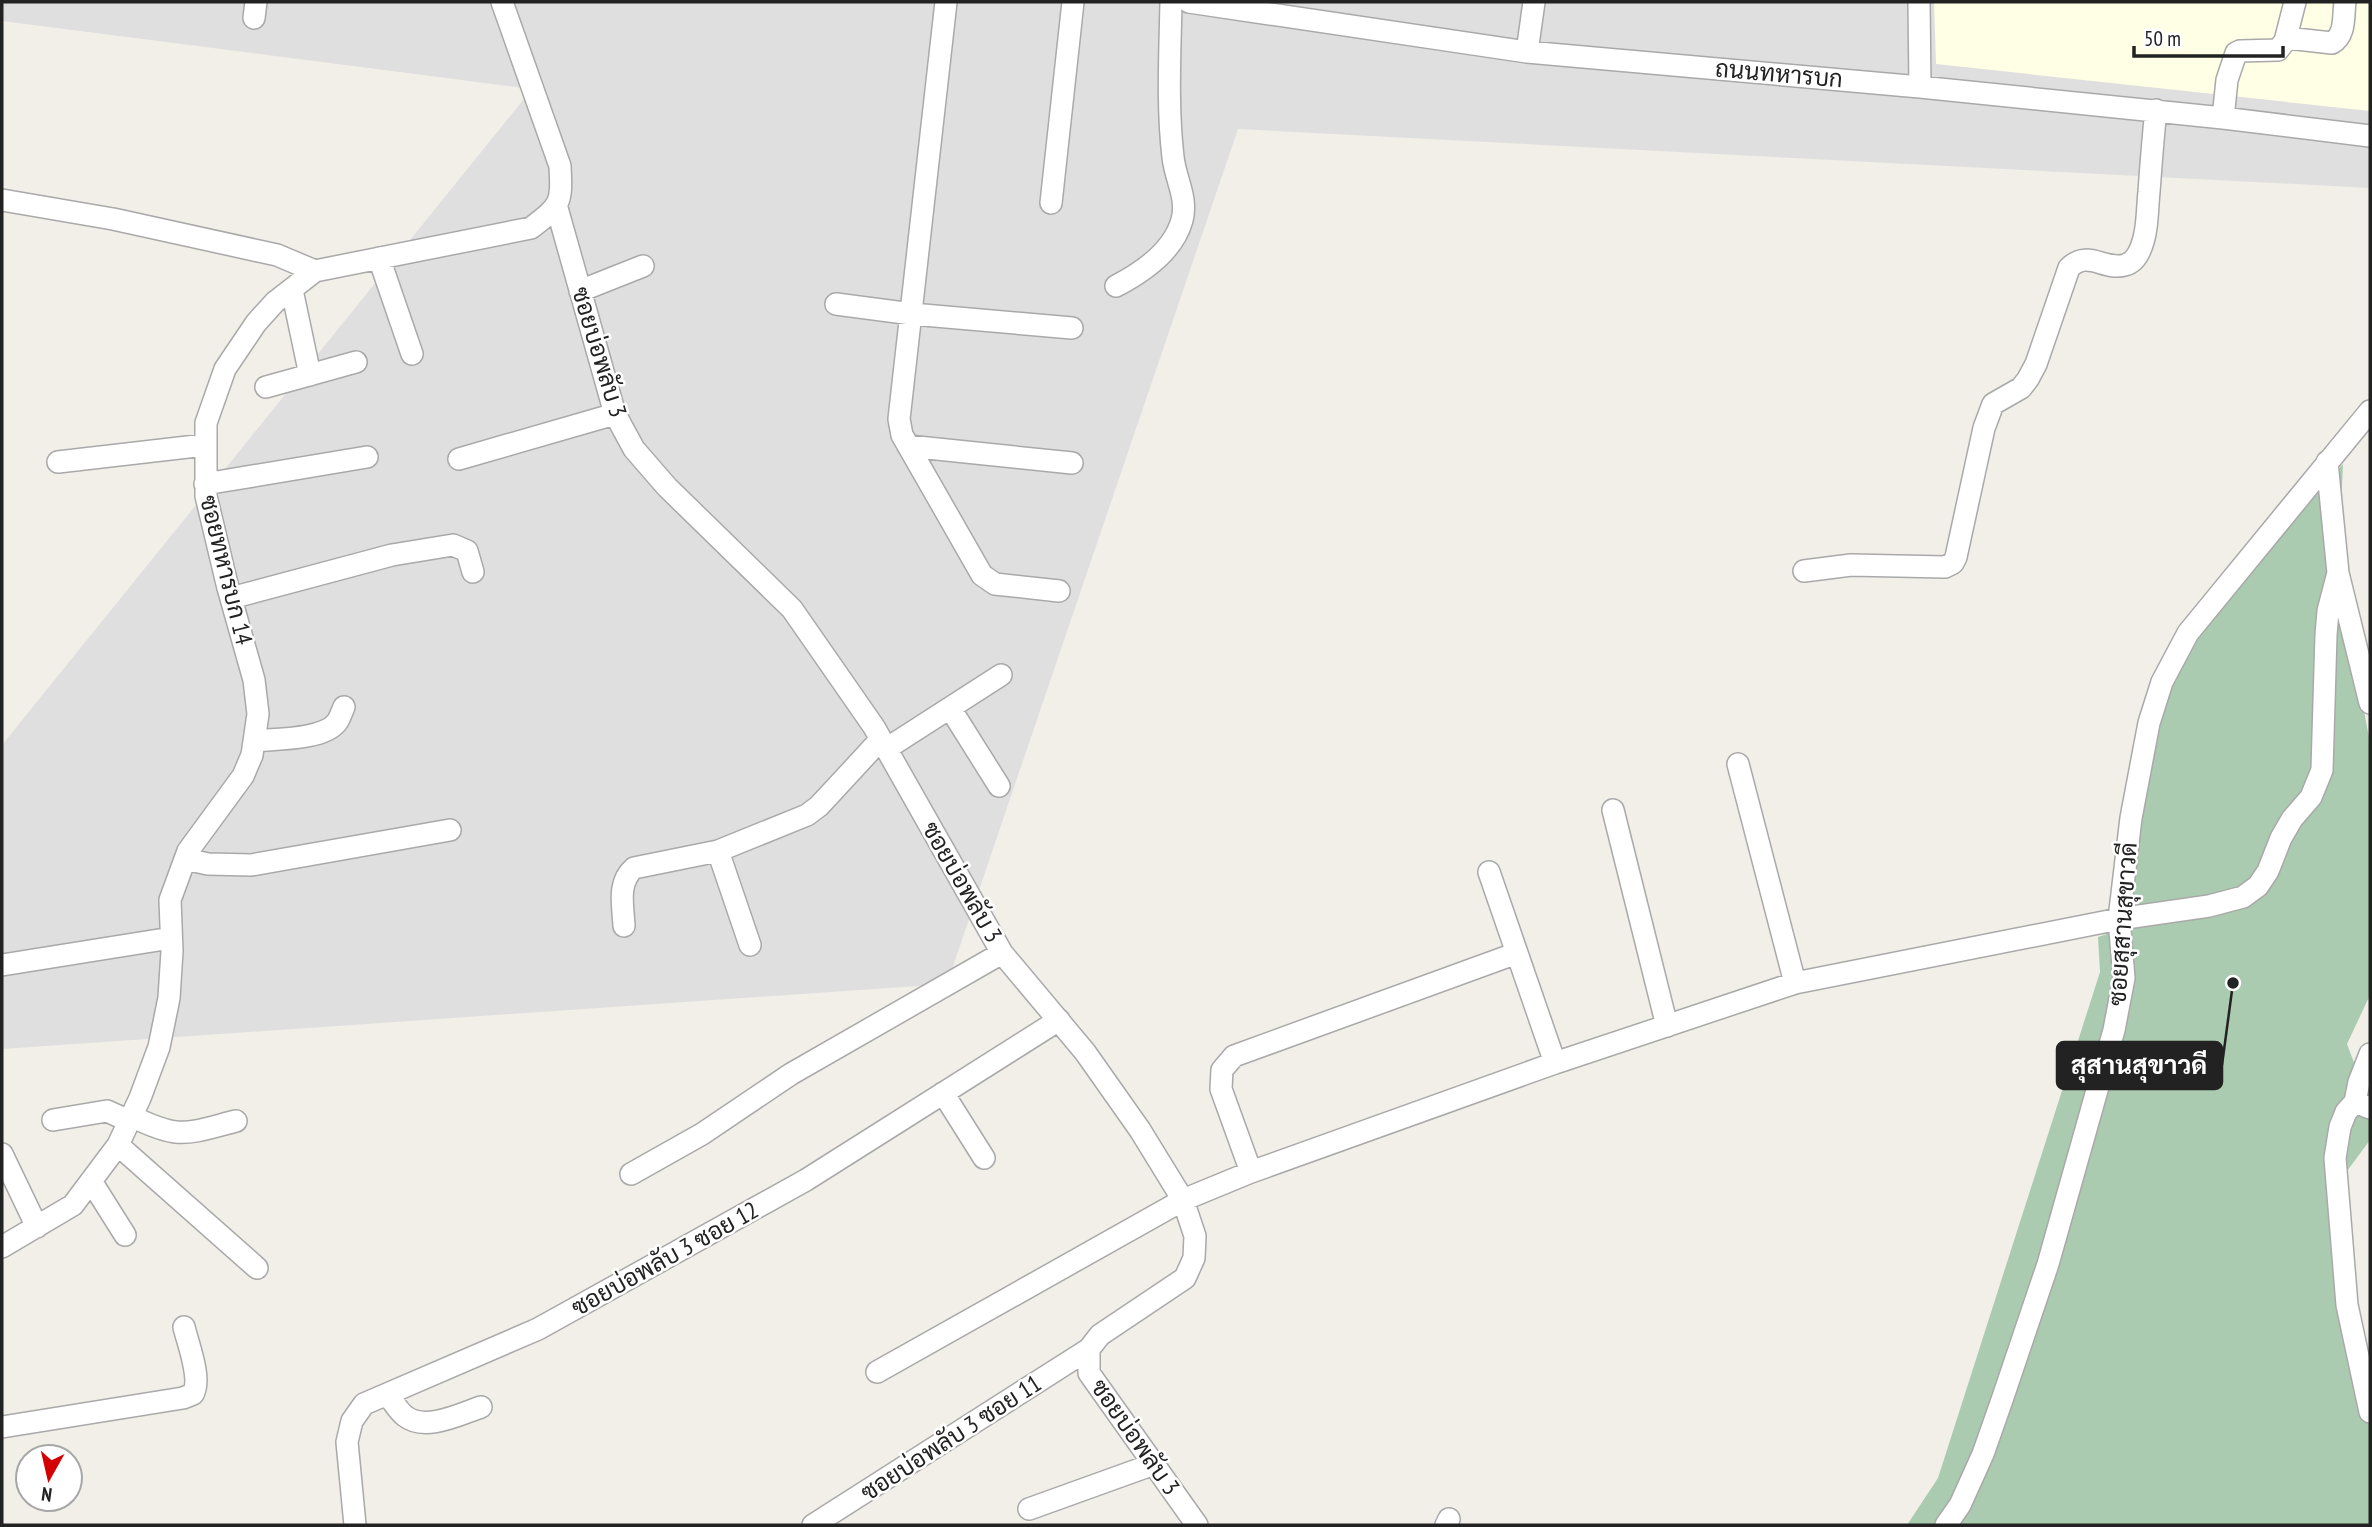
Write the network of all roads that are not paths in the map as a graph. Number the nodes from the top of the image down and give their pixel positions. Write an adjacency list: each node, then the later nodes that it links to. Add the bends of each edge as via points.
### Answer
1 (502, 2): 19 (street, via 560,166)
2 (946, 2): 27 (street)
3 (1073, 2): 18 (street)
4 (1171, 2): 23 (street, via 1173,158 1183,198 1182,219 1172,243 1135,276)
5 (1189, 2): 10 (street, ถนนทหารบก)
6 (1534, 2): 12 (street)
7 (1919, 2): 13 (street)
8 (2295, 2): 11 (street)
9 (2345, 2): 11 (street, via 2337,40)
10 (1283, 8): 12 (street, ถนนทหารบก)
11 (2286, 38): 15 (street, via 2278,50 2236,53 2227,80)
12 (1527, 52): 13 (street, ถนนทหารบก)
13 (1920, 87): 14 (street, ถนนทหารบก)
14 (2156, 110): 15 (street, ถนนทหารบก); 43 (street, via 2146,229 2140,250 2134,260 2121,266 2082,260 2069,268 2028,379 1993,404 1986,421 1953,563)
15 (2223, 118): 16 (street, ถนนทหารบก)
16 (2370, 136)
17 (2, 200): 22 (street, via 277,255)
18 (1051, 203)
19 (557, 208): 20 (street, ซอยทหารบก 14, via 531,228); 25 (street, ซอยบ่อพลับ 3)
20 (379, 258): 22 (street, ซอยทหารบก 14); 29 (street)
21 (643, 266): 25 (street)
22 (316, 271): 24 (street, ซอยทหารบก 14)
23 (1116, 286)
24 (292, 290): 31 (street); 35 (street, ซอยทหารบก 14, via 256,323 225,369 206,424)
25 (580, 291): 34 (street, ซอยบ่อพลับ 3)
26 (836, 304): 27 (street)
27 (912, 314): 28 (street); 36 (street, via 899,419)
28 (1072, 328)
29 (412, 354)
30 (356, 362): 31 (street)
31 (310, 375): 32 (street)
32 (266, 387)
33 (2370, 411): 40 (street, ซอยสุสานสุขาวดี)
34 (615, 414): 38 (street); 53 (street, ซอยบ่อพลับ 3, via 634,449 667,486 792,609)
35 (205, 444): 39 (street); 42 (street, ซอยทหารบก 14)
36 (908, 446): 41 (street); 46 (street, via 982,575 995,584)
37 (368, 457): 42 (street)
38 (459, 459)
39 (58, 462)
40 (2327, 462): 45 (street); 61 (street, ซอยสุสานสุขาวดี, via 2188,633 2162,682 2147,734)
41 (1072, 463)
42 (205, 484): 47 (street, ซอยทหารบก 14)
43 (1804, 571)
44 (474, 572): 47 (street, via 467,551 453,545 392,555)
45 (2338, 573): 49 (street); 61 (street, via 2326,635 2322,770 2311,797 2281,838 2268,872 2243,897)
46 (1059, 591)
47 (231, 598): 52 (street, ซอยทหารบก 14, via 254,680 258,714)
48 (1001, 676): 51 (street)
49 (2370, 703)
50 (344, 706): 52 (street, via 336,724 326,730)
51 (950, 708): 53 (street); 55 (street)
52 (254, 741): 59 (street, ซอยทหารบก 14, via 243,776)
53 (883, 744): 58 (street, via 807,815); 65 (street, ซอยบ่อพลับ 3)
54 (1738, 764): 68 (street)
55 (999, 786)
56 (1613, 810): 70 (street)
57 (450, 830): 59 (street, via 251,865)
58 (718, 851): 62 (street, via 634,868 622,890); 64 (street)
59 (186, 859): 63 (street, ซอยทหารบก 14, via 170,900)
60 (1489, 872): 66 (street)
61 (2119, 919): 68 (street); 101 (street, ซอยสุสานสุขาวดี, via 2123,978 2114,1030 2052,1250 1983,1454)
62 (624, 926)
63 (171, 938): 67 (street); 75 (street, ซอยทหารบก 14, via 169,998 159,1046)
64 (750, 945)
65 (1002, 953): 69 (street, ซอยบ่อพลับ 3); 82 (street, via 791,1074 702,1135)
66 (1517, 953): 72 (street); 81 (street, via 1234,1056 1222,1070 1222,1089)
67 (2, 965)
68 (1795, 983): 70 (street)
69 (1059, 1020): 73 (street, ซอยบ่อพลับ 3 ซอย 12); 84 (street, ซอยบ่อพลับ 3, via 1140,1130)
70 (1667, 1026): 72 (street)
71 (2370, 1054): 74 (street)
72 (1555, 1063): 81 (street)
73 (943, 1093): 80 (street); 92 (street, ซอยบ่อพลับ 3 ซอย 12, via 806,1180 538,1329)
74 (2363, 1105): 94 (street, via 2346,1112 2335,1158 2347,1305)
75 (130, 1119): 76 (street, via 107,1111); 77 (street, via 176,1134); 78 (street, ซอยทหารบก 14)
76 (53, 1120)
77 (236, 1121)
78 (118, 1145): 83 (street, ซอยทหารบก 14); 88 (street)
79 (2, 1154): 85 (street)
80 (985, 1158)
81 (1251, 1172): 84 (street)
82 (631, 1174)
83 (91, 1181): 85 (street, ซอยทหารบก 14, via 73,1205); 86 (street)
84 (1183, 1200): 90 (street, ซอยบ่อพลับ 3, via 1195,1236 1195,1258 1185,1278 1100,1335); 91 (street)
85 (37, 1227): 87 (street, ซอยทหารบก 14)
86 (125, 1235)
87 (2, 1247)
88 (257, 1268)
89 (184, 1327): 95 (street, via 197,1379 193,1394)
90 (1089, 1349): 96 (street, ซอยบ่อพลับ 3, via 1089,1373); 99 (street, ซอยบ่อพลับ 3 ซอย 11)
91 (877, 1372)
92 (387, 1394): 93 (street, via 404,1416 427,1423); 98 (street, ซอยบ่อพลับ 3 ซอย 12, via 364,1404 352,1421 347,1442)
93 (481, 1407)
94 (2370, 1412)
95 (2, 1427)
96 (1154, 1464): 97 (street); 100 (street, ซอยบ่อพลับ 3)
97 (1029, 1509)
98 (355, 1525)
99 (813, 1525)
100 (1197, 1525)
101 (1946, 1525)

